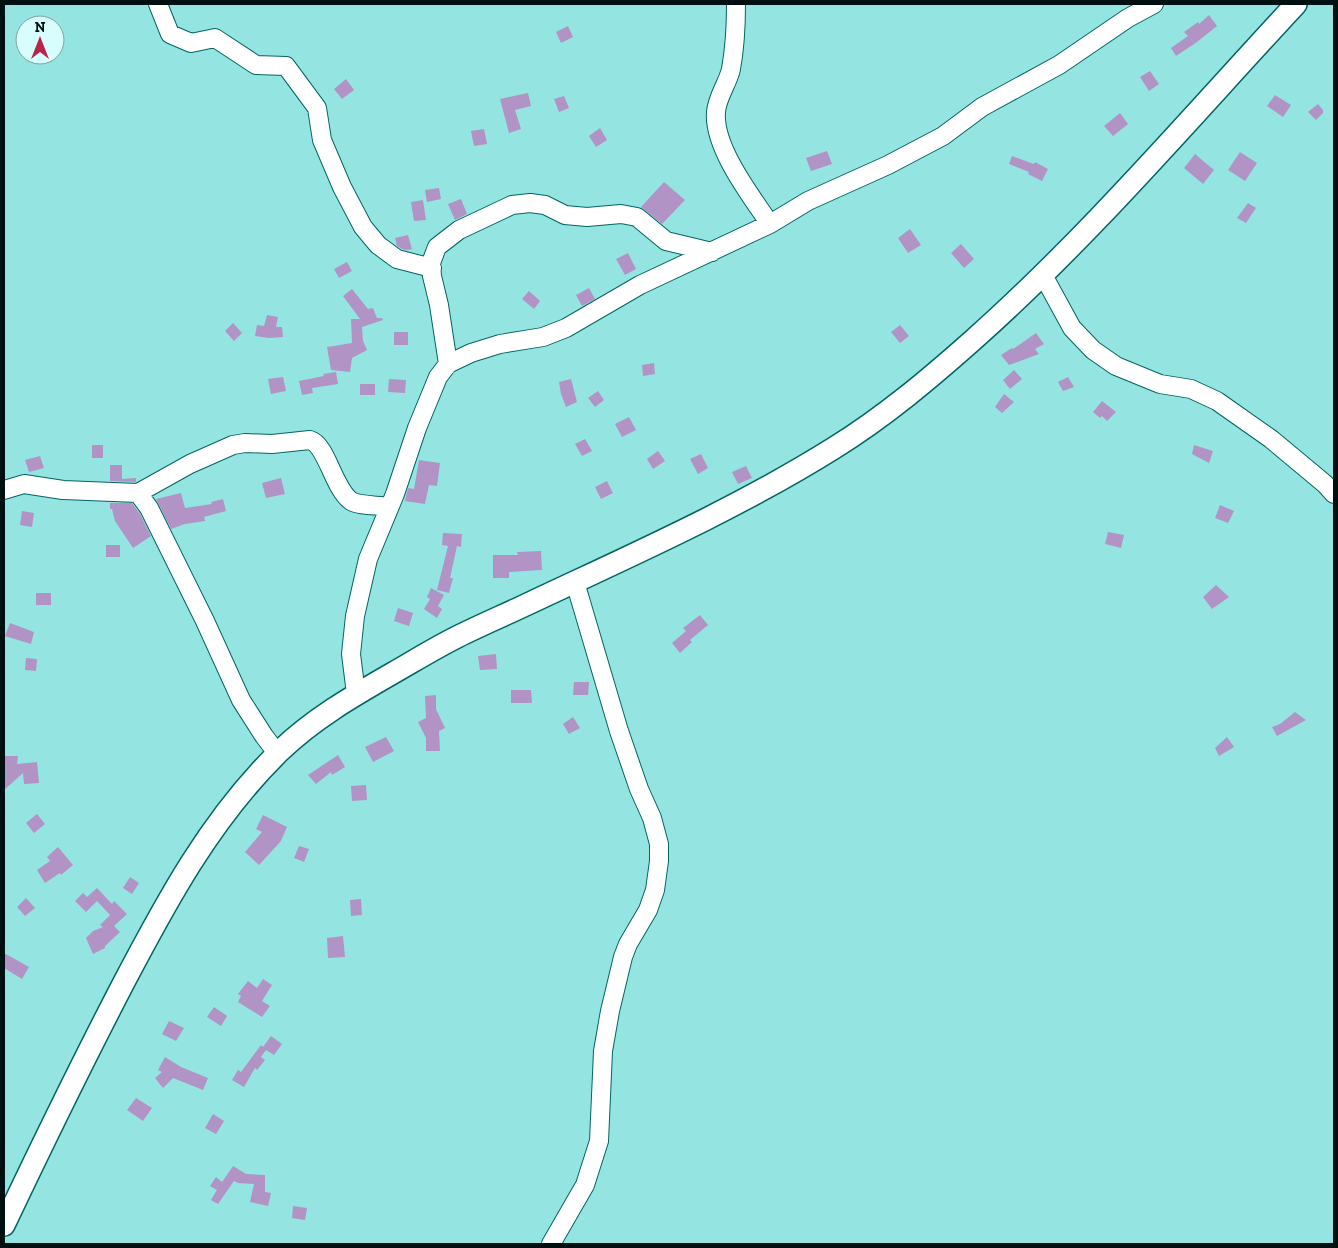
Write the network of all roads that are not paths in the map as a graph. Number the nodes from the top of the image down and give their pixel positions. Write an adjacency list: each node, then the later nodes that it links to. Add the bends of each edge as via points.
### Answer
1 (158, 4): 7 (street, via 170,34 191,43 215,38 256,65 286,66 317,108 322,140 363,227 378,245 397,259)
2 (736, 4): 5 (street, via 730,70 716,111 717,133 734,170)
3 (1154, 4): 5 (street, via 1059,65 982,107 943,136 808,201)
4 (1296, 4): 8 (main road)
5 (770, 224): 6 (street)
6 (712, 252): 7 (street, via 666,241 637,217 621,214 566,216 545,205 530,203 512,205 459,230 437,247); 9 (street, via 640,285 566,328 543,337 500,344)
7 (432, 268): 9 (street)
8 (1043, 275): 12 (street, via 1072,328 1094,350 1116,366 1160,384 1191,389 1217,401 1271,439); 14 (main road, via 934,374 836,447 743,501)
9 (448, 364): 13 (street, via 438,377)
10 (4, 490): 11 (street, via 24,484 63,490)
11 (138, 493): 13 (street, via 232,445 310,440 321,450 334,480 350,500); 16 (street, via 162,533 241,700)
12 (1334, 494)
13 (389, 507): 15 (street, via 368,559 355,616 351,654)
14 (575, 582): 15 (main road, via 456,638); 18 (street, via 619,730 652,818 660,861 655,890 648,910 628,944 610,1012 604,1051 599,1141 586,1185)
15 (356, 694): 16 (main road, via 297,735)
16 (277, 754): 17 (main road, via 240,794 199,848 165,906 78,1072)
17 (4, 1225)
18 (551, 1244)

